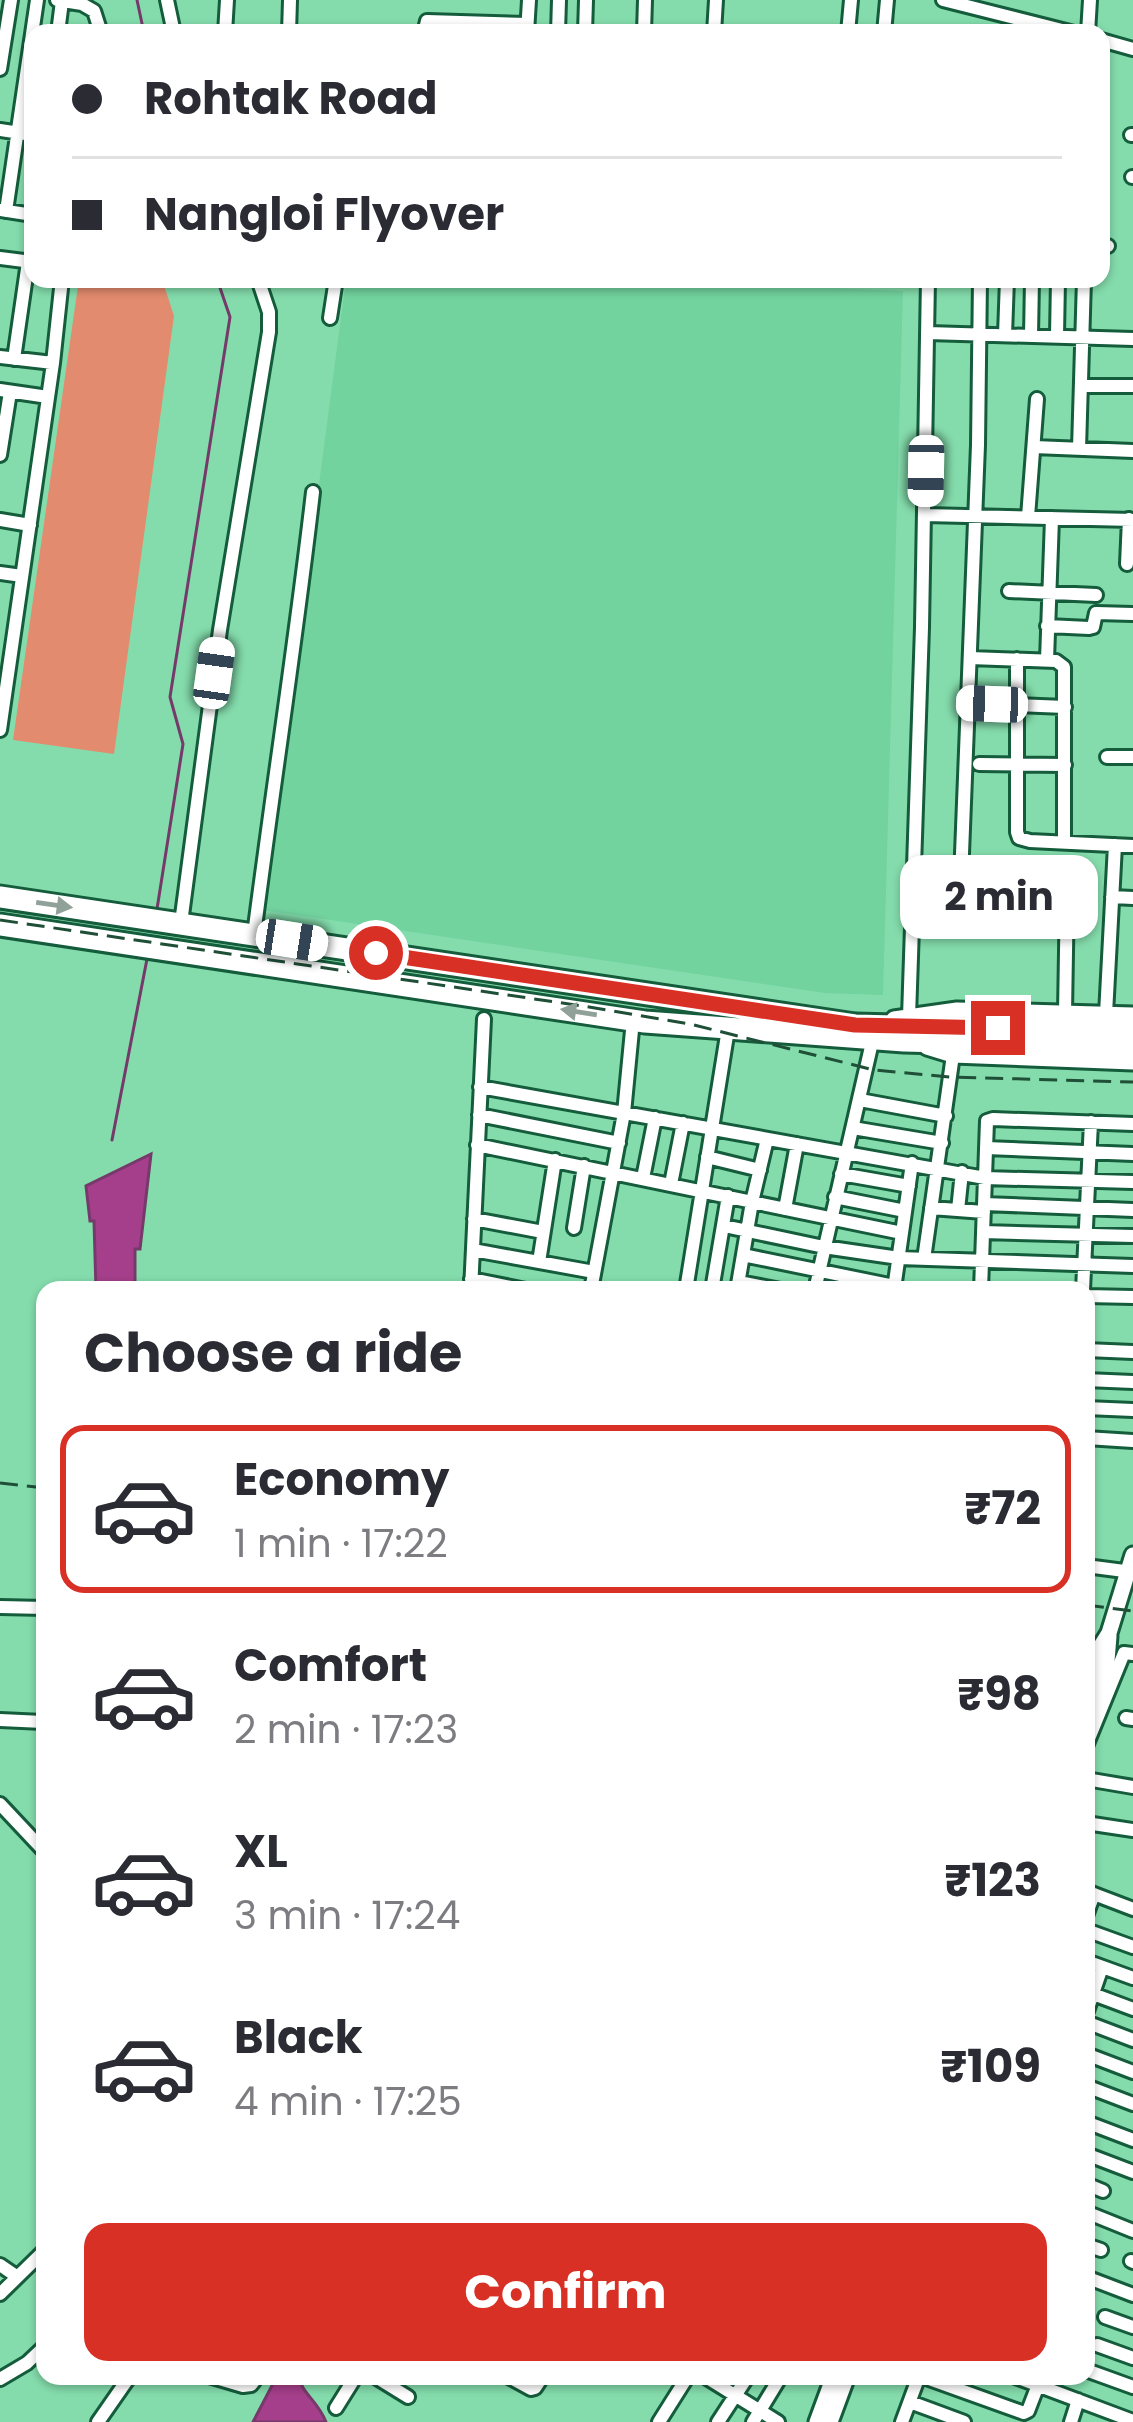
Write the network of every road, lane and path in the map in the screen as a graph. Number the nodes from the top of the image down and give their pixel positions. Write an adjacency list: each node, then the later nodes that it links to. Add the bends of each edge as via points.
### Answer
1 (10, 0): 11 (street)
2 (60, 0): 5 (street)
3 (943, 0): 4 (street)
4 (978, 4): 6 (street)
5 (92, 5)
6 (1014, 17): 9 (street); 10 (street)
7 (426, 24): 8 (street)
8 (470, 24)
9 (1014, 24)
10 (1040, 24)
11 (0, 69)
12 (24, 141): 13 (street)
13 (3, 211)
14 (24, 288): 32 (street)
15 (61, 288): 33 (street)
16 (262, 288): 81 (street, via 269,332)
17 (335, 288): 24 (street)
18 (928, 288): 25 (street)
19 (980, 288): 26 (street)
20 (1007, 288): 27 (street)
21 (1032, 288): 28 (street)
22 (1058, 288): 29 (street)
23 (1084, 288): 30 (street)
24 (330, 318)
25 (928, 333): 26 (street); 44 (street)
26 (978, 334): 27 (street); 45 (street)
27 (1005, 335): 28 (street)
28 (1031, 336): 29 (street)
29 (1058, 337): 30 (street)
30 (1083, 337): 31 (street); 34 (street)
31 (1133, 339)
32 (7, 358): 33 (street)
33 (53, 363): 37 (street)
34 (1082, 386): 35 (street); 40 (street)
35 (1133, 386)
36 (5, 391): 37 (street); 42 (street)
37 (48, 397): 50 (street)
38 (1037, 399): 39 (street)
39 (1034, 447): 40 (street); 46 (street)
40 (1079, 449): 41 (street)
41 (1133, 451)
42 (0, 455)
43 (314, 492): 83 (street)
44 (925, 515): 45 (street); 87 (street)
45 (974, 516): 46 (street); 59 (street)
46 (1028, 517): 47 (street)
47 (1052, 518): 48 (street); 55 (street)
48 (1131, 519): 51 (street)
49 (0, 520): 50 (street)
50 (30, 525): 53 (street)
51 (1127, 564)
52 (0, 573): 53 (street)
53 (22, 575): 62 (street)
54 (1009, 591): 55 (street)
55 (1048, 593): 56 (street); 58 (street)
56 (1096, 595)
57 (1133, 614): 58 (street, via 1096,613 1092,628)
58 (1047, 626): 61 (street)
59 (970, 658): 60 (street); 64 (street)
60 (1016, 659): 61 (street); 65 (street)
61 (1047, 660): 66 (street, via 1064,667)
62 (5, 664): 63 (street)
63 (3, 699): 67 (street)
64 (968, 703): 65 (street); 76 (street)
65 (1017, 705): 66 (street); 71 (street)
66 (1065, 706): 72 (street)
67 (0, 730)
68 (1107, 757): 69 (street)
69 (1133, 758)
70 (980, 764): 71 (street)
71 (1017, 765): 72 (street); 73 (street, via 1019,838)
72 (1065, 765): 73 (street)
73 (1064, 843): 74 (street)
74 (1115, 845): 75 (street); 79 (street)
75 (1133, 846)
76 (961, 879)
77 (1067, 890): 84 (street)
78 (0, 897): 81 (highway, one-way to 81)
79 (1112, 898): 80 (street); 85 (street)
80 (1133, 898)
81 (176, 922): 83 (highway)
82 (0, 925): 89 (highway, one-way to 82)
83 (254, 934): 91 (highway)
84 (1065, 1013): 85 (street); 87 (street)
85 (1106, 1014): 86 (street)
86 (1133, 1015)
87 (909, 1017): 91 (street)
88 (484, 1019): 96 (street)
89 (633, 1020): 90 (highway); 98 (street)
90 (728, 1029): 91 (highway); 106 (street)
91 (864, 1032): 93 (highway); 93 (highway); 97 (street)
92 (1133, 1032): 93 (highway)
93 (952, 1041): 94 (highway); 95 (street); 100 (street)
94 (1133, 1047)
95 (1133, 1062)
96 (480, 1087): 98 (street); 99 (street)
97 (860, 1100): 100 (street); 105 (street)
98 (624, 1113): 101 (street); 108 (street)
99 (479, 1115): 108 (street); 110 (street)
100 (946, 1116): 109 (street)
101 (655, 1118): 103 (street); 125 (street)
102 (1091, 1122): 104 (street); 112 (street, via 990,1120); 114 (street)
103 (683, 1124): 106 (street); 129 (street)
104 (1133, 1124)
105 (853, 1127): 109 (street); 113 (street)
106 (712, 1129): 107 (street); 116 (street)
107 (767, 1138): 111 (street); 121 (street)
108 (619, 1143): 122 (street)
109 (942, 1143): 120 (street)
110 (478, 1144): 117 (street); 143 (street)
111 (796, 1144): 113 (street); 138 (street)
112 (986, 1148): 114 (street); 126 (street)
113 (846, 1153): 118 (street); 124 (street)
114 (1089, 1153): 115 (street); 127 (street)
115 (1133, 1154)
116 (707, 1157): 121 (street); 131 (street)
117 (555, 1160): 119 (street); 147 (street)
118 (912, 1163): 120 (street); 130 (street)
119 (584, 1166): 122 (street); 145 (street)
120 (938, 1167): 123 (street); 135 (street)
121 (760, 1170): 134 (street)
122 (613, 1172): 125 (street); 161 (street)
123 (962, 1172): 126 (street); 139 (street)
124 (841, 1174): 130 (street); 133 (street)
125 (643, 1178): 129 (street)
126 (985, 1178): 127 (street); 136 (street)
127 (1088, 1180): 128 (street); 137 (street)
128 (1133, 1181)
129 (671, 1184): 131 (street)
130 (909, 1186): 141 (street)
131 (700, 1190): 132 (street); 165 (street)
132 (728, 1196): 134 (street); 144 (street)
133 (835, 1197): 141 (street); 142 (street)
134 (752, 1202): 138 (street); 146 (street)
135 (931, 1208): 139 (street); 156 (street)
136 (984, 1208): 137 (street); 139 (street); 148 (street)
137 (1087, 1208): 140 (street); 150 (street)
138 (785, 1209): 142 (street)
139 (958, 1210)
140 (1133, 1210)
141 (905, 1211): 149 (street)
142 (830, 1219): 149 (street); 152 (street)
143 (474, 1220): 147 (street); 153 (street)
144 (724, 1226): 146 (street); 166 (street)
145 (574, 1228)
146 (748, 1230): 152 (street); 154 (street)
147 (543, 1232): 157 (street)
148 (983, 1232): 150 (street); 158 (street)
149 (902, 1233): 155 (street)
150 (1085, 1234): 151 (street); 159 (street)
151 (1133, 1236)
152 (824, 1247): 155 (street); 162 (street)
153 (473, 1250): 157 (street); 163 (street)
154 (743, 1255): 162 (street); 167 (street)
155 (899, 1258): 156 (street); 170 (street)
156 (924, 1259): 158 (street)
157 (538, 1262): 161 (street)
158 (982, 1262): 159 (street); 171 (street)
159 (1084, 1265): 160 (street); 172 (street)
160 (1133, 1266)
161 (594, 1272): 164 (street)
162 (819, 1272): 168 (street); 169 (street)
163 (471, 1281)
164 (592, 1281)
165 (687, 1281)
166 (714, 1281)
167 (739, 1281)
168 (817, 1281)
169 (861, 1281)
170 (895, 1281)
171 (981, 1281)
172 (1084, 1281)
173 (1095, 1294): 174 (street)
174 (1133, 1297)
175 (1095, 1350): 176 (street)
176 (1133, 1352)
177 (1095, 1380): 178 (street)
178 (1133, 1382)
179 (1095, 1408): 180 (street)
180 (1133, 1410)
181 (1095, 1439): 182 (street)
182 (1133, 1441)
183 (1095, 1566): 184 (street)
184 (1131, 1566): 187 (street)
185 (0, 1606): 186 (street)
186 (36, 1608)
187 (1109, 1633): 189 (street); 190 (street)
188 (1133, 1654): 193 (street, via 1124,1653)
189 (1095, 1655)
190 (1095, 1694)
191 (0, 1720): 192 (street)
192 (36, 1722)
193 (1095, 1724)
194 (1095, 1780): 195 (street)
195 (1133, 1787)
196 (0, 1804): 199 (street)
197 (1095, 1824): 198 (street)
198 (1133, 1830)
199 (36, 1842)
200 (1095, 1895): 201 (street)
201 (1133, 1909)
202 (1095, 1933): 203 (street)
203 (1133, 1947)
204 (1095, 1964): 205 (street)
205 (1102, 1966): 206 (street); 207 (street)
206 (1133, 1978)
207 (1095, 1988)
208 (1095, 1995): 209 (street)
209 (1133, 2009)
210 (1095, 2022): 211 (street)
211 (1133, 2040)
212 (1095, 2057): 213 (street)
213 (1133, 2072)
214 (1095, 2089): 215 (street)
215 (1133, 2104)
216 (1095, 2125): 217 (street)
217 (1133, 2140)
218 (1095, 2157): 219 (street)
219 (1133, 2172)
220 (1095, 2188): 221 (street)
221 (1103, 2191)
222 (1095, 2216): 223 (street)
223 (1133, 2231)
224 (1095, 2248): 225 (street)
225 (1101, 2250)
226 (36, 2258): 228 (street)
227 (0, 2265): 228 (street)
228 (16, 2276): 230 (street)
229 (1095, 2280): 231 (street)
230 (0, 2294)
231 (1133, 2295)
232 (1105, 2317): 233 (street)
233 (1133, 2327)
234 (1097, 2345): 236 (street)
235 (36, 2354): 238 (street)
236 (1133, 2358)
237 (1095, 2373): 251 (street)
238 (0, 2379)
239 (124, 2385): 260 (street)
240 (350, 2385): 256 (street)
241 (389, 2385): 253 (street)
242 (682, 2385): 261 (street)
243 (718, 2385): 252 (street)
244 (742, 2385): 252 (street)
245 (775, 2385): 257 (street)
246 (831, 2385): 264 (street)
247 (844, 2385): 265 (street)
248 (917, 2385): 255 (street)
249 (945, 2385): 250 (street, via 1024,2413)
250 (1038, 2386): 254 (street)
251 (1133, 2387)
252 (735, 2396): 257 (street); 262 (street)
253 (408, 2397)
254 (1078, 2400): 259 (street); 268 (street)
255 (910, 2402): 258 (street); 266 (street)
256 (336, 2408)
257 (756, 2416): 263 (street)
258 (938, 2418): 267 (street)
259 (1133, 2421)
260 (98, 2422)
261 (659, 2422)
262 (718, 2422)
263 (778, 2422)
264 (817, 2422)
265 (830, 2422)
266 (902, 2422)
267 (964, 2422)
268 (1071, 2422)

